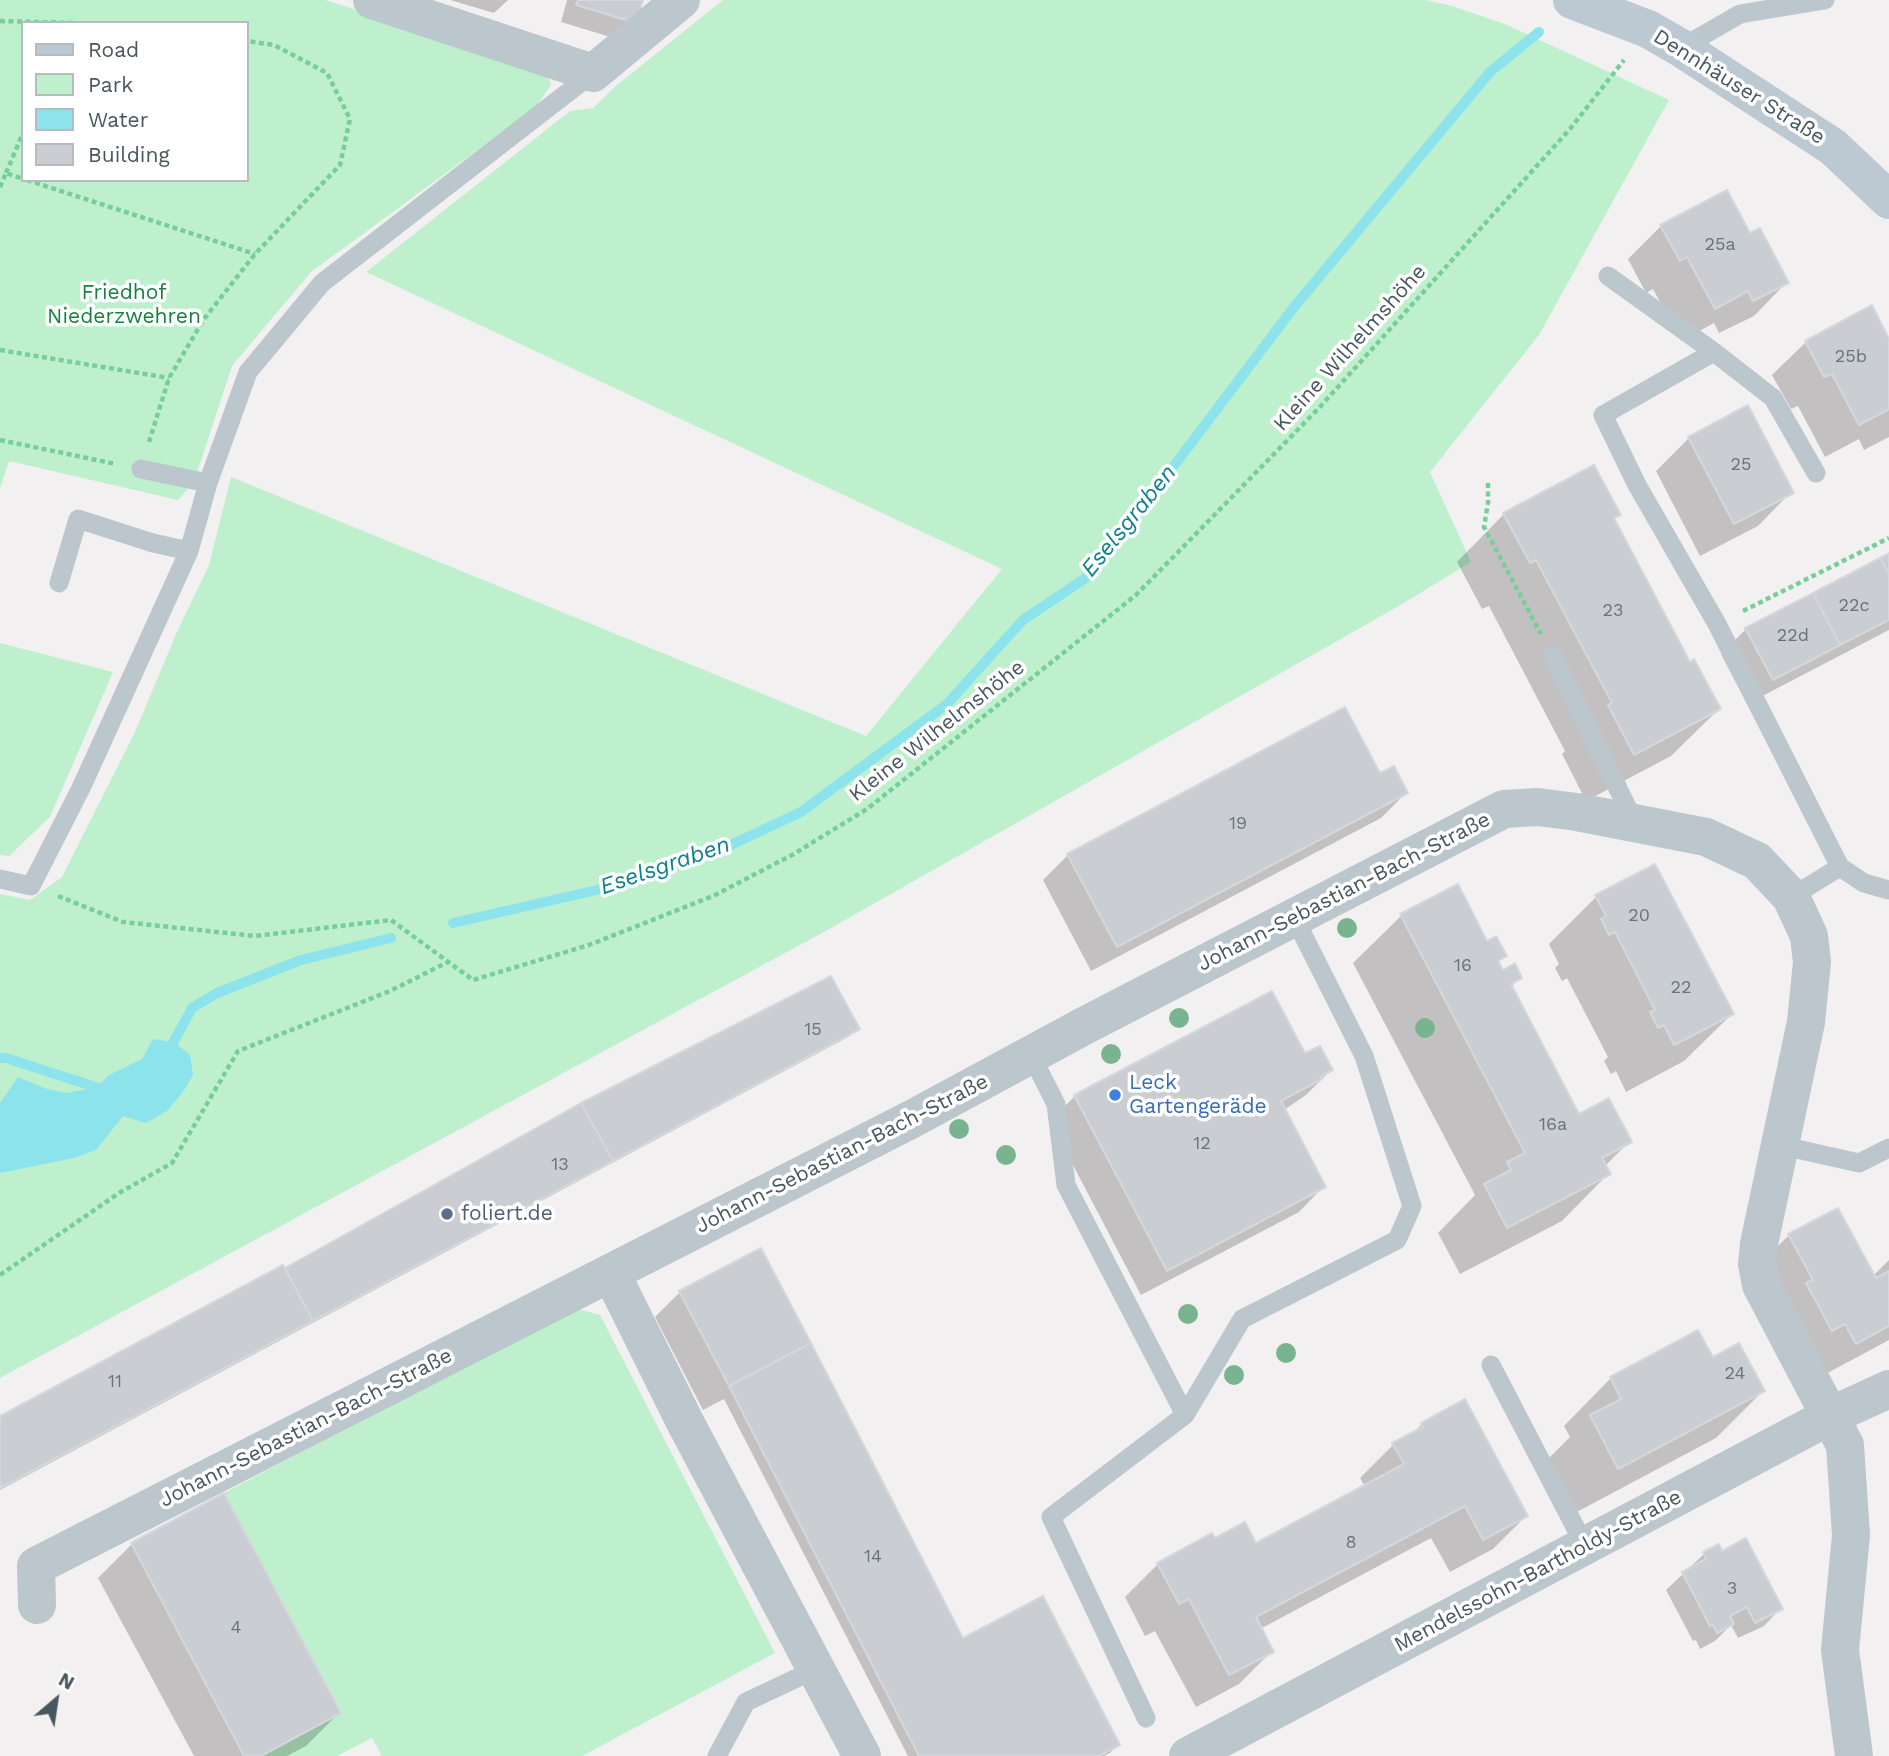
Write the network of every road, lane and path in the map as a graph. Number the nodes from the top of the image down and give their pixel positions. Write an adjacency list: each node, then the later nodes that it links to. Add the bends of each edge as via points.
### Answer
1 (372, 0): 10 (street)
2 (681, 0): 10 (street)
3 (1572, 0): 7 (street, Dennhäuser Straße)
4 (1825, 0): 9 (lane, via 1740,14)
5 (0, 21): 6 (path)
6 (21, 21)
7 (1648, 29): 9 (street, Dennhäuser Straße); 39 (path, Kleine Wilhelmshöhe, via 1570,129 1319,408 1136,595 867,809 713,896 589,945 473,980)
8 (248, 41): 17 (path, via 274,45 327,73 351,119 340,165)
9 (1681, 48): 16 (street, Dennhäuser Straße, via 1833,147)
10 (593, 73): 25 (lane, via 322,283 248,372)
11 (21, 138): 12 (path)
12 (6, 173): 13 (path); 15 (path)
13 (21, 179)
14 (31, 182): 17 (path)
15 (0, 187)
16 (1889, 200)
17 (255, 254): 21 (path, via 205,319)
18 (1608, 276): 20 (lane)
19 (0, 350): 21 (path)
20 (1714, 352): 24 (lane, via 1773,398); 30 (lane, via 1603,415 1637,485)
21 (169, 378): 23 (path)
22 (0, 440): 23 (path)
23 (141, 469): 25 (lane)
24 (1816, 473)
25 (208, 483): 28 (lane)
26 (1488, 484): 31 (path, via 1484,527)
27 (1889, 538): 30 (path)
28 (189, 551): 29 (lane, via 78,519); 35 (lane)
29 (59, 583)
30 (1717, 624): 33 (lane)
31 (1553, 657): 32 (lane)
32 (1636, 824): 37 (street, Johann-Sebastian-Bach-Straße, via 1706,837 1757,862); 38 (street, Johann-Sebastian-Bach-Straße, via 1538,807 1504,809)
33 (1840, 867): 36 (lane, via 1864,883); 37 (lane)
34 (0, 879): 35 (lane)
35 (31, 886): 39 (path, Kleine Wilhelmshöhe, via 124,922 255,936 391,920)
36 (1889, 890)
37 (1790, 897): 41 (street, Johann-Sebastian-Bach-Straße, via 1809,936 1812,962 1806,1022)
38 (1294, 917): 40 (street, Johann-Sebastian-Bach-Straße); 47 (lane, via 1364,1056 1412,1206 1397,1240 1242,1319)
39 (448, 962): 44 (path, via 390,991 237,1051 172,1163 119,1193)
40 (1031, 1055): 43 (street, Johann-Sebastian-Bach-Straße); 47 (lane, via 1056,1104 1066,1185)
41 (1779, 1145): 42 (lane, via 1859,1163); 48 (street, Johann-Sebastian-Bach-Straße, via 1757,1264 1761,1285)
42 (1889, 1149)
43 (611, 1273): 50 (street, Johann-Sebastian-Bach-Straße, via 36,1566); 51 (street)
44 (0, 1275)
45 (1491, 1365): 49 (lane)
46 (1889, 1389): 48 (street, Mendelssohn-Bartholdy-Straße)
47 (1185, 1415): 52 (lane, via 1051,1517)
48 (1830, 1416): 49 (street, Mendelssohn-Bartholdy-Straße); 56 (street, Johann-Sebastian-Bach-Straße, via 1845,1445 1850,1535 1840,1650)
49 (1585, 1546): 55 (street, Mendelssohn-Bartholdy-Straße)
50 (37, 1605)
51 (816, 1669): 53 (lane, via 746,1702); 54 (street)
52 (1146, 1718)
53 (717, 1756)
54 (862, 1756)
55 (1188, 1756)
56 (1854, 1756)

